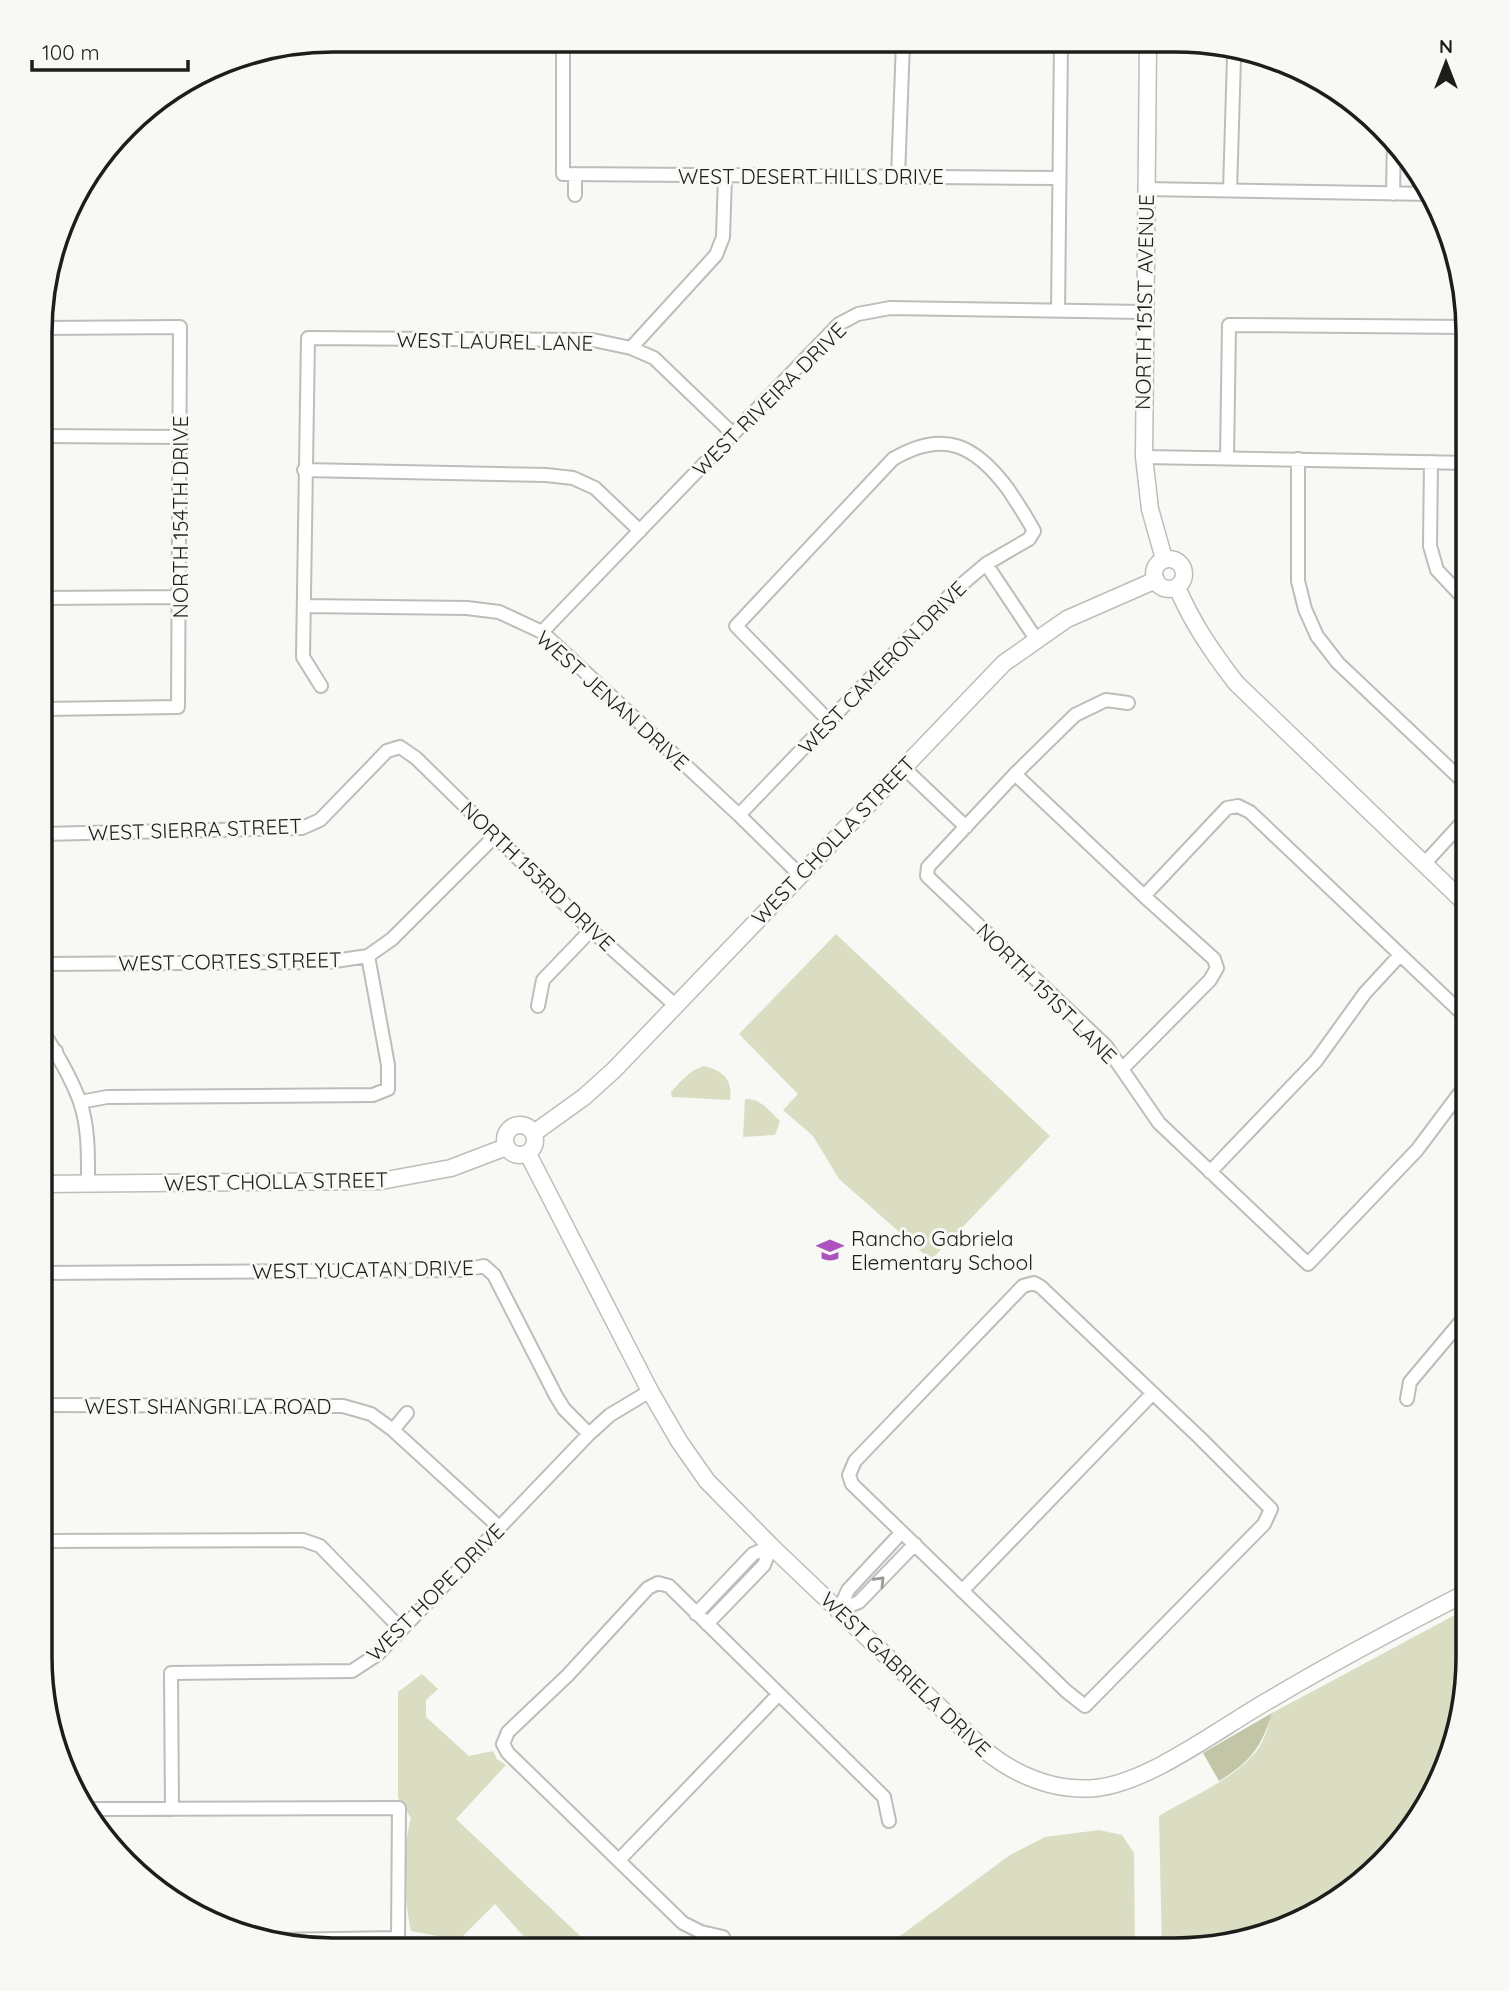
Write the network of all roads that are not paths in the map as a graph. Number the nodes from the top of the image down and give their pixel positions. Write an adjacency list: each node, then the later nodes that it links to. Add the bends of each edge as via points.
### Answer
1 (563, 52): 7 (street)
2 (903, 52): 9 (street)
3 (1061, 52): 10 (street)
4 (1148, 52): 11 (street, NORTH 151ST AVENUE)
5 (1234, 59): 12 (street)
6 (1394, 157): 13 (street)
7 (569, 174): 8 (street, WEST DESERT HILLS DRIVE); 15 (street)
8 (725, 176): 9 (street, WEST DESERT HILLS DRIVE); 20 (street, via 723,237 716,254)
9 (898, 177): 10 (street, WEST DESERT HILLS DRIVE)
10 (1059, 178): 16 (street)
11 (1145, 189): 12 (street); 17 (street, NORTH 151ST AVENUE)
12 (1230, 190): 13 (street)
13 (1393, 194): 14 (street)
14 (1420, 194)
15 (575, 195)
16 (1058, 311): 17 (street, WEST RIVEIRA DRIVE); 21 (street, WEST RIVEIRA DRIVE, via 890,308 858,314 839,324)
17 (1144, 312): 24 (street, NORTH 151ST AVENUE)
18 (1456, 327): 25 (street, via 1229,325)
19 (52, 328): 23 (street, NORTH 154TH DRIVE, via 180,327)
20 (631, 348): 21 (street, WEST LAUREL LANE, via 654,358); 29 (street, WEST LAUREL LANE, via 593,340 308,338)
21 (732, 433): 30 (street, WEST RIVEIRA DRIVE)
22 (52, 436): 23 (street)
23 (181, 437): 36 (street, NORTH 154TH DRIVE)
24 (1144, 457): 25 (street); 31 (street, NORTH 151ST AVENUE, via 1150,509)
25 (1227, 458): 26 (street)
26 (1298, 459): 27 (street); 48 (street, via 1298,581 1317,636 1339,663)
27 (1431, 462): 28 (street); 35 (street, via 1430,546 1437,570)
28 (1456, 463)
29 (304, 470): 30 (street, via 573,478 595,488); 38 (street)
30 (640, 531): 39 (street, WEST RIVEIRA DRIVE)
31 (1164, 559): 33 (street, via 1156,566); 34 (street, via 1174,559 1184,569)
32 (986, 564): 40 (street); 44 (street, WEST CAMERON DRIVE, via 954,591); 44 (street, WEST CAMERON DRIVE, via 1029,539 1034,531 991,467 973,451 942,443 893,459 736,626)
33 (1156, 580): 34 (street, via 1163,587); 40 (street, WEST CHOLLA STREET, via 1067,619)
34 (1177, 587): 54 (street, via 1206,644 1236,683)
35 (1456, 590)
36 (179, 597): 37 (street); 43 (street, NORTH 154TH DRIVE, via 178,707)
37 (52, 598)
38 (304, 606): 39 (street, WEST JENAN DRIVE, via 467,608 499,612); 41 (street, via 303,657)
39 (542, 632): 49 (street, WEST JENAN DRIVE)
40 (1036, 639): 46 (street, WEST CHOLLA STREET, via 1004,663)
41 (321, 685)
42 (1128, 703): 47 (street, via 1105,700 1075,715)
43 (52, 709)
44 (829, 722): 49 (street, WEST CAMERON DRIVE)
45 (400, 747): 52 (street, WEST SIERRA STREET, via 387,751 320,820 302,828); 53 (street, NORTH 153RD DRIVE)
46 (903, 768): 50 (street); 55 (street, WEST CHOLLA STREET)
47 (1015, 774): 50 (street); 57 (street)
48 (1456, 775)
49 (739, 815): 55 (street, WEST JENAN DRIVE)
50 (966, 827): 68 (street, NORTH 151ST LANE, via 928,867 927,876 1106,1045)
51 (1456, 828): 54 (street)
52 (52, 834)
53 (495, 836): 58 (street, NORTH 153RD DRIVE); 60 (street, WEST CORTES STREET, via 392,939)
54 (1424, 864): 56 (street)
55 (800, 875): 62 (street, WEST CHOLLA STREET)
56 (1456, 895)
57 (1144, 896): 59 (street, via 1227,808 1238,806 1250,812); 68 (street, via 1214,959 1217,968)
58 (591, 930): 62 (street, NORTH 153RD DRIVE); 63 (street, via 543,980)
59 (1400, 955): 64 (street); 74 (street, via 1365,993 1316,1061)
60 (368, 956): 61 (street, WEST CORTES STREET, via 328,962); 70 (street, via 388,1089 373,1095 107,1097)
61 (52, 964)
62 (675, 1005): 71 (street, WEST CHOLLA STREET, via 602,1081)
63 (538, 1006)
64 (1456, 1007)
65 (52, 1045): 66 (street)
66 (56, 1051): 67 (street); 70 (street)
67 (52, 1053)
68 (1122, 1069): 74 (street, NORTH 151ST LANE, via 1159,1123)
69 (1456, 1098): 74 (street, NORTH 151ST LANE, via 1417,1150 1308,1264)
70 (80, 1102): 76 (street, via 88,1142)
71 (534, 1133): 72 (street, via 526,1126 515,1126 505,1137); 73 (street, via 534,1147)
72 (506, 1147): 73 (street, via 513,1154); 76 (street, WEST CHOLLA STREET, via 451,1168 381,1181)
73 (528, 1154): 79 (street, WEST GABRIELA DRIVE)
74 (1210, 1172)
75 (52, 1184): 76 (street, WEST CHOLLA STREET)
76 (88, 1184)
77 (52, 1273): 85 (street, WEST YUCATAN DRIVE, via 464,1270 484,1266 494,1275 560,1402)
78 (1456, 1327): 81 (street, via 1410,1382)
79 (650, 1391): 85 (street, WEST HOPE DRIVE); 90 (street, WEST GABRIELA DRIVE, via 707,1480)
80 (1153, 1393): 87 (street, via 1041,1287 1034,1283 1023,1286 855,1461 849,1475 852,1484); 93 (street); 93 (street, via 1266,1502 1271,1509 1264,1524 1085,1706)
81 (1407, 1399)
82 (52, 1405): 84 (street, WEST SHANGRI LA ROAD, via 343,1406 371,1414)
83 (407, 1413): 84 (street)
84 (393, 1430): 86 (street, WEST SHANGRI LA ROAD)
85 (589, 1434): 86 (street, WEST HOPE DRIVE)
86 (499, 1527): 98 (street, WEST HOPE DRIVE)
87 (902, 1532): 89 (street); 95 (street, via 848,1590)
88 (52, 1541): 98 (street, via 303,1540 320,1546)
89 (915, 1544): 93 (street); 95 (street, one-way to 89, via 859,1602)
90 (771, 1546): 91 (street, via 753,1554); 92 (street, via 764,1565); 95 (street, WEST GABRIELA DRIVE)
91 (732, 1576): 92 (street); 96 (street)
92 (743, 1587): 97 (street)
93 (962, 1591)
94 (1456, 1598): 95 (street, WEST GABRIELA DRIVE, via 1143,1774 1094,1788 1040,1782 1000,1762)
95 (839, 1610)
96 (696, 1614): 97 (street); 103 (street, via 669,1586 658,1583 648,1588 509,1732 503,1744)
97 (707, 1624): 99 (street)
98 (401, 1629): 101 (street, WEST HOPE DRIVE, via 378,1654 352,1671 171,1673)
99 (778, 1695): 102 (street, via 884,1797); 103 (street)
100 (97, 1809): 101 (street)
101 (173, 1809): 105 (street, via 399,1808)
102 (889, 1821)
103 (619, 1860): 104 (street, via 683,1923)
104 (723, 1937)
105 (398, 1938)

